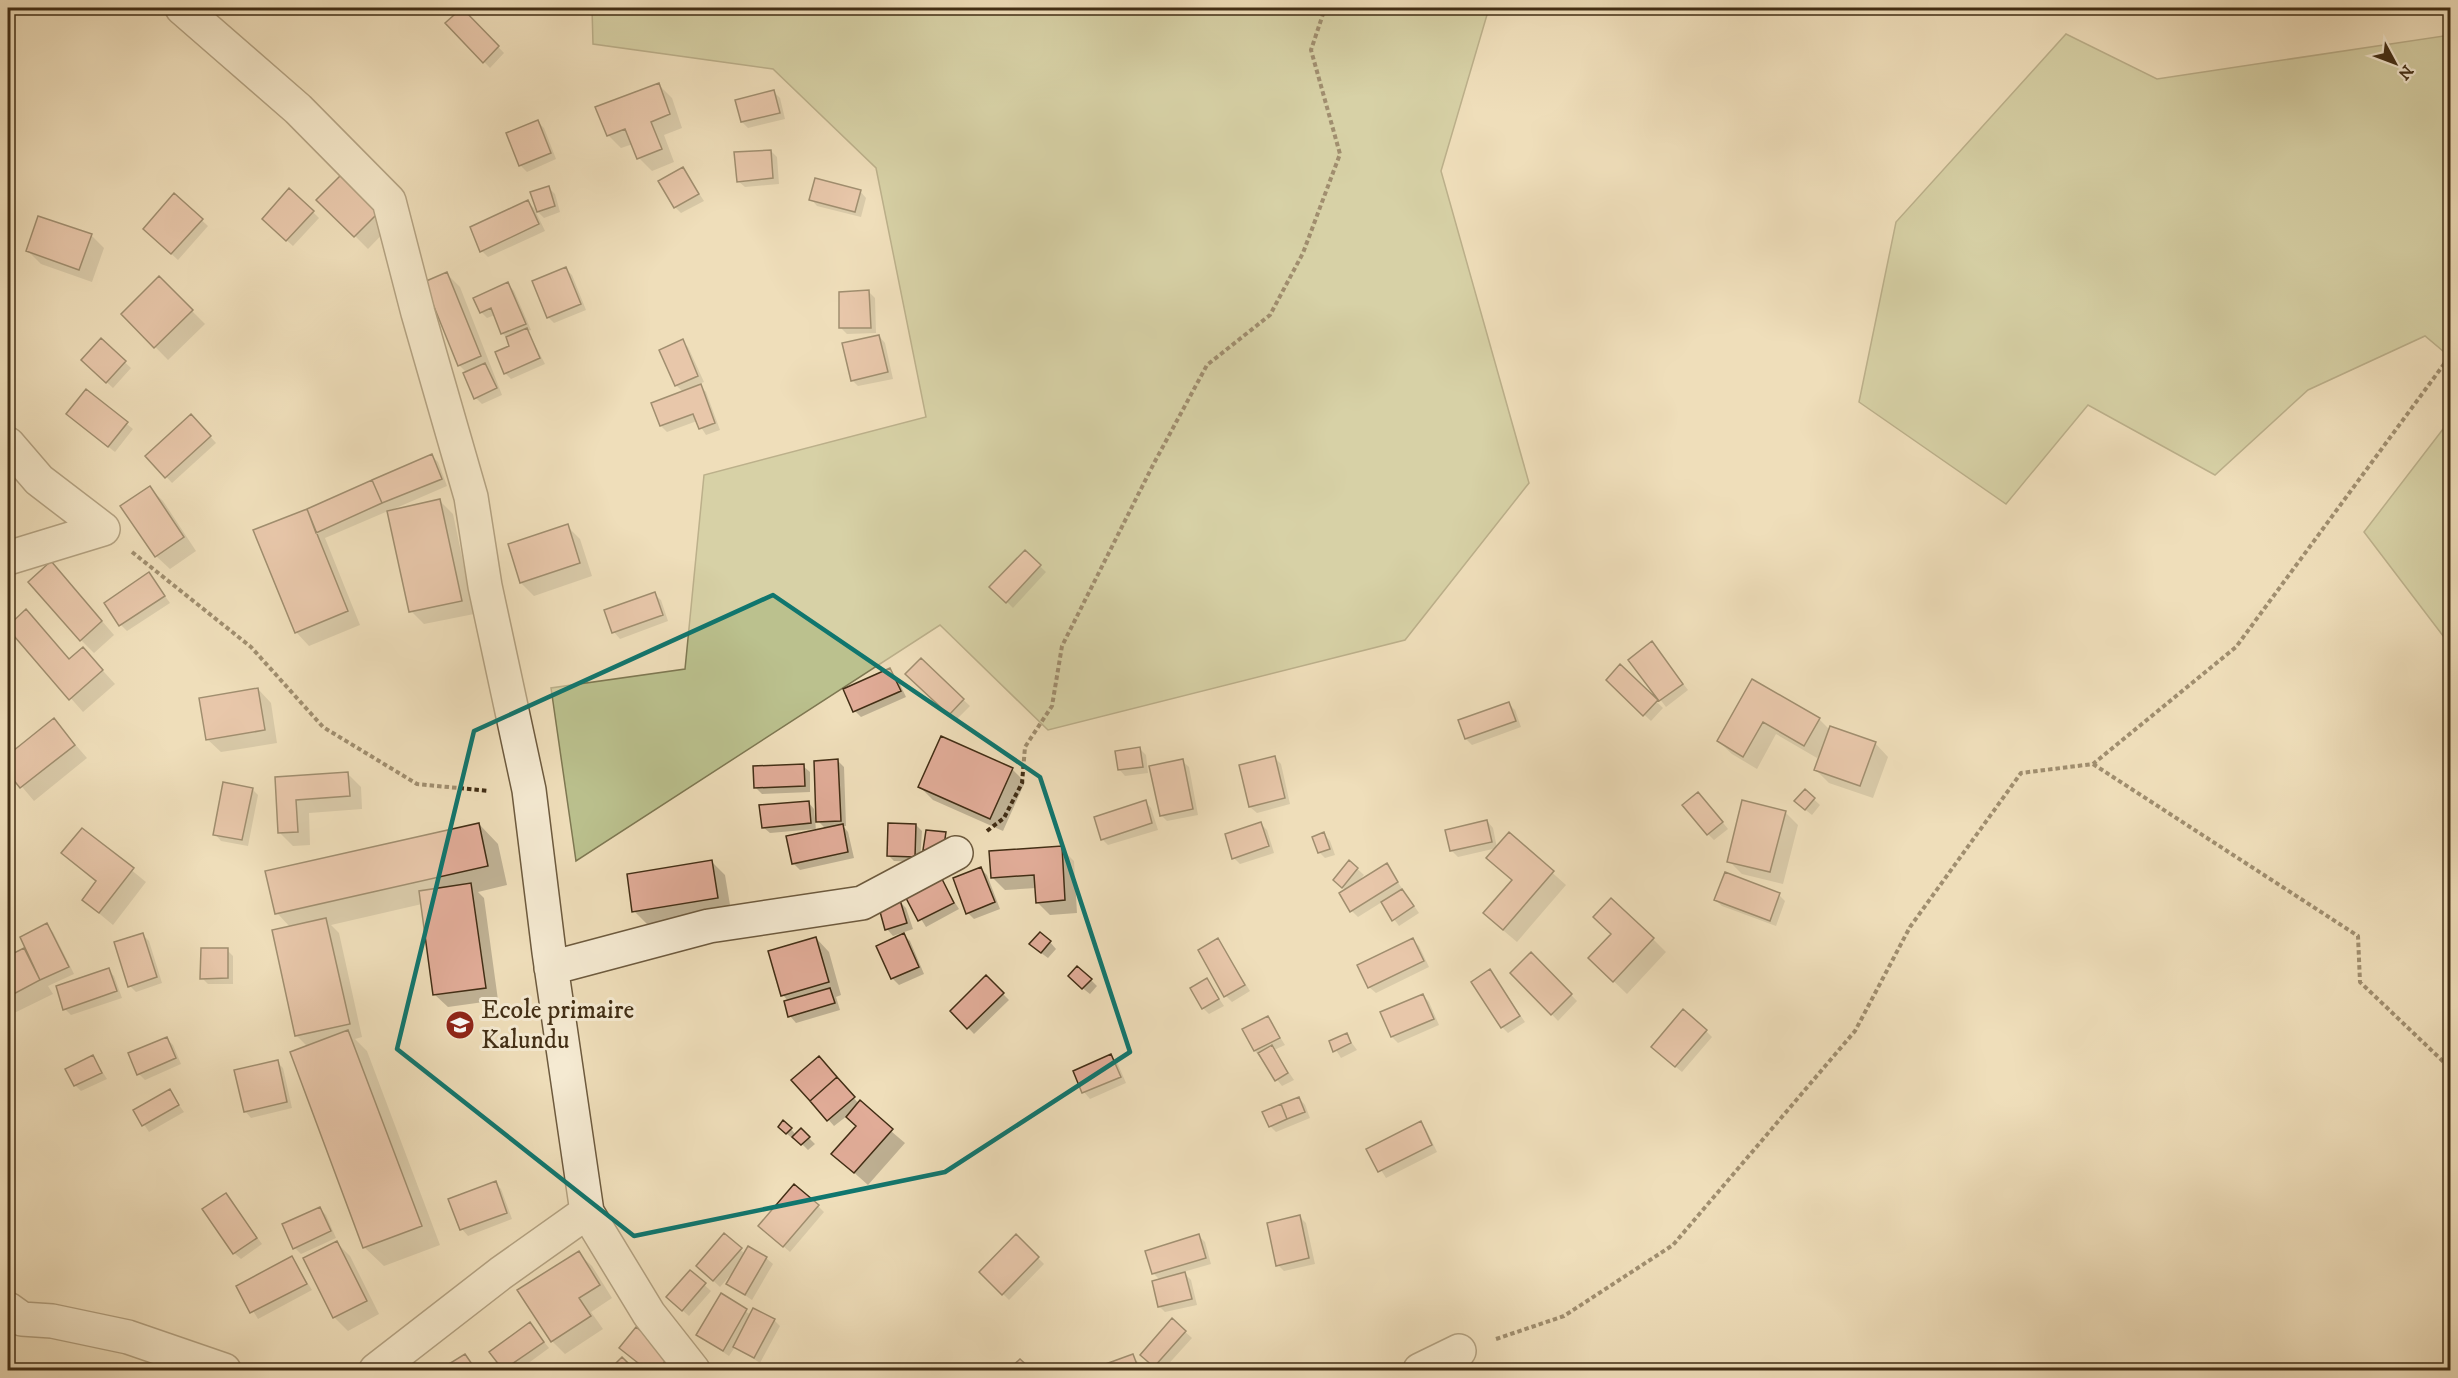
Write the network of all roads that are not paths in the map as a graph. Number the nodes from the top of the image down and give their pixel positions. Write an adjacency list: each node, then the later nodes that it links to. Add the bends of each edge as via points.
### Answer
1 (182, 8): 5 (street, via 298,109 389,201 417,313 471,496 485,586 529,790)
2 (8, 444): 3 (street, via 39,480 103,529)
3 (8, 558)
4 (956, 853): 5 (street, via 862,903 709,926)
5 (551, 968): 6 (street)
6 (587, 1212): 10 (street, via 501,1273); 11 (street, via 649,1314)
7 (8, 1310): 9 (street, via 22,1319 52,1321 128,1337)
8 (1460, 1351): 12 (street)
9 (224, 1371)
10 (376, 1371)
11 (693, 1371)
12 (1420, 1371)

